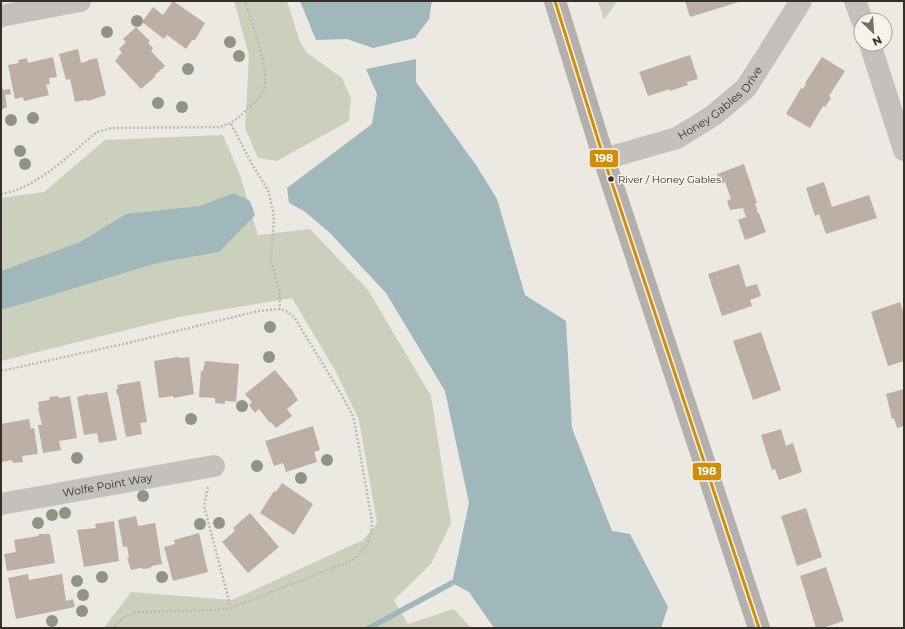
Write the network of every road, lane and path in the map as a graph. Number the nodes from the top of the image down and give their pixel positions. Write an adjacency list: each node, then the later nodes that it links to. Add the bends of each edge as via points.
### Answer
1 (80, 1): 7 (street)
2 (245, 1): 9 (path, via 265,70 265,87 261,95)
3 (555, 1): 11 (main road)
4 (801, 1): 11 (street, Honey Gables Drive, via 746,88 714,115 677,138)
5 (855, 1): 6 (street)
6 (859, 12)
7 (1, 16)
8 (873, 52): 10 (street)
9 (231, 124): 12 (path, via 219,127 112,128 97,132 32,184); 13 (path, via 268,190 274,217 271,259 279,288)
10 (904, 150)
11 (604, 159): 19 (main road)
12 (1, 194)
13 (280, 309): 14 (path, via 258,311 128,343); 17 (path, via 294,317 353,416 364,468 371,514 371,534 366,546 353,560)
14 (1, 370)
15 (214, 466): 16 (street, Wolfe Point Way); 17 (path, via 204,506)
16 (1, 504)
17 (231, 608): 18 (path, via 136,612 124,617)
18 (113, 628)
19 (759, 628)

